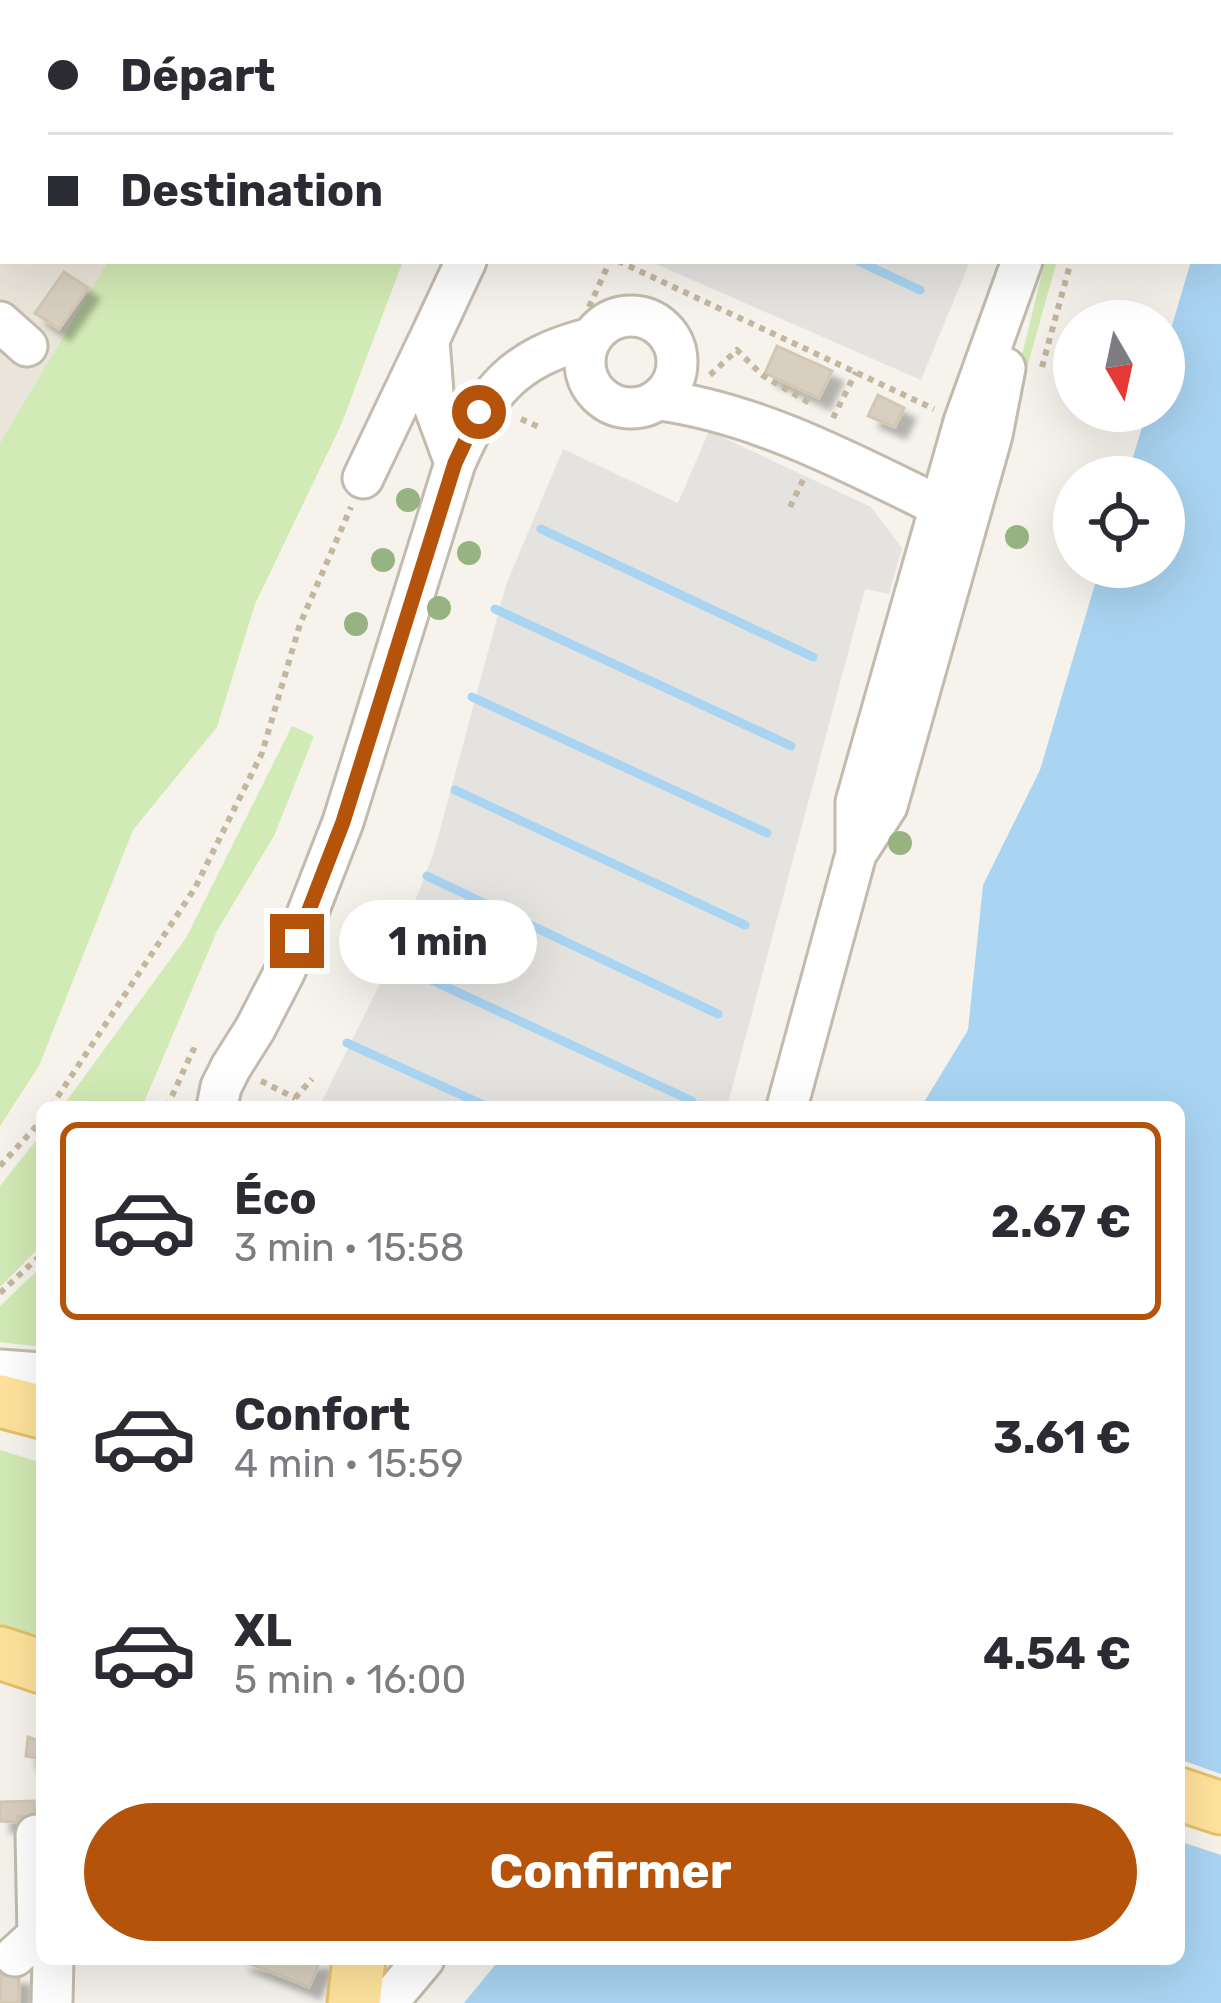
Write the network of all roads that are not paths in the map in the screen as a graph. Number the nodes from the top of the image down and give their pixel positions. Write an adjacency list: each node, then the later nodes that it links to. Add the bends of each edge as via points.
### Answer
1 (465, 264): 4 (street)
2 (1023, 264): 10 (street, via 964,422)
3 (591, 338): 5 (street, via 613,319 642,316 667,332); 6 (street, via 585,370 598,395 628,409); 8 (street, via 514,372 479,412)
4 (429, 340): 8 (street, via 434,406); 9 (street)
5 (692, 371): 6 (street, via 676,374); 7 (street)
6 (659, 400): 7 (street)
7 (752, 421): 10 (street)
8 (455, 463): 11 (street, via 343,822 285,970)
9 (364, 478)
10 (954, 510): 12 (street, via 856,802 856,854)
11 (219, 1101)
12 (789, 1101)
13 (0, 1370): 14 (street)
14 (36, 1373)
15 (0, 1401): 16 (main road)
16 (36, 1410)
17 (0, 1653): 18 (main road)
18 (36, 1665)
19 (1185, 1796): 20 (main road)
20 (1221, 1808)
21 (26, 1835): 22 (street)
22 (36, 1918)
23 (37, 1965): 26 (street)
24 (358, 1965): 27 (main road)
25 (419, 1965): 28 (street)
26 (52, 2003)
27 (354, 2003)
28 (387, 2003)

